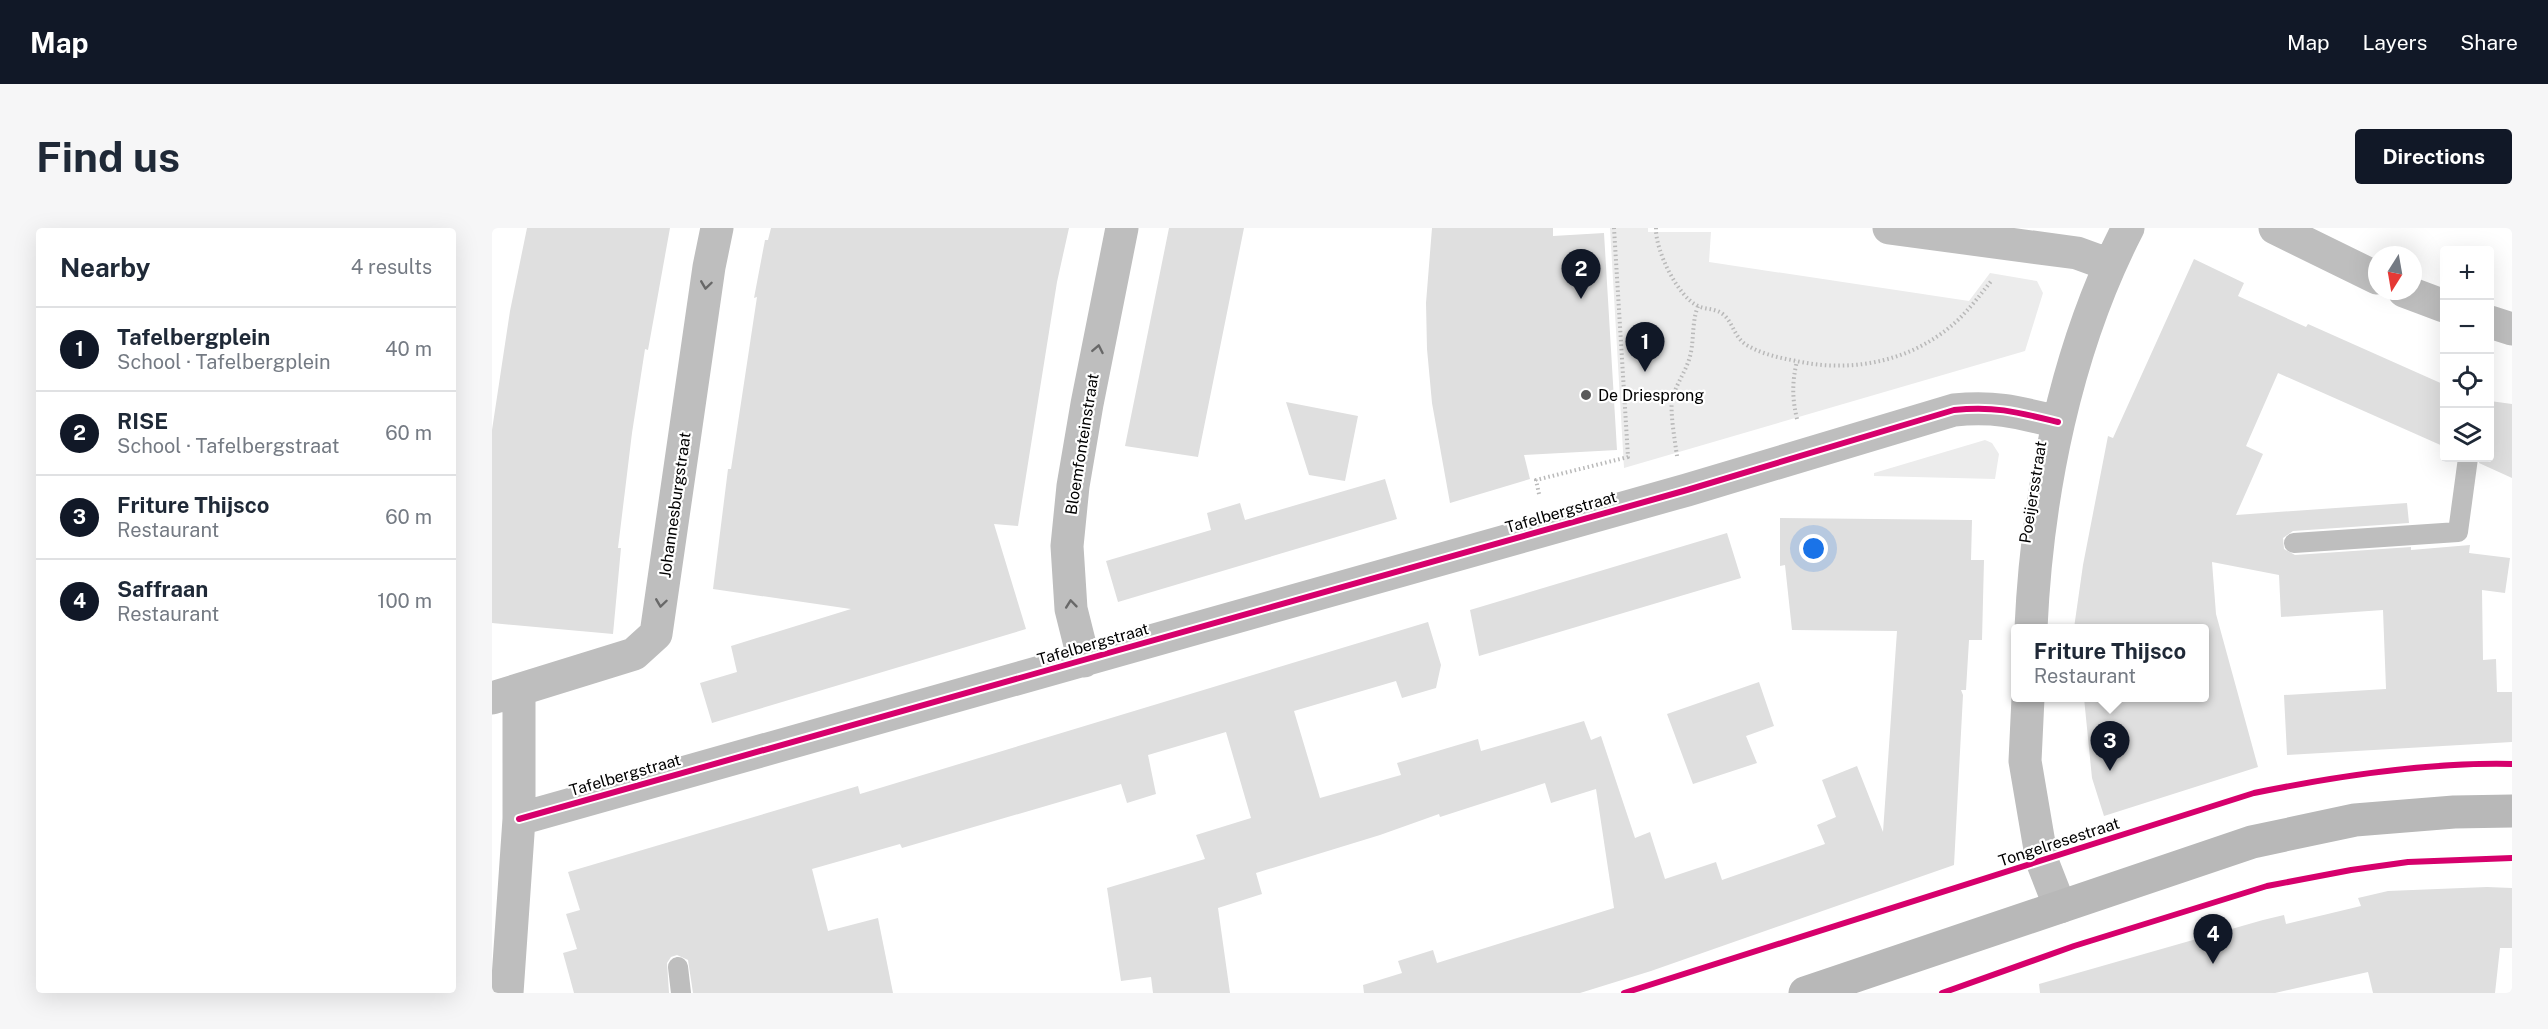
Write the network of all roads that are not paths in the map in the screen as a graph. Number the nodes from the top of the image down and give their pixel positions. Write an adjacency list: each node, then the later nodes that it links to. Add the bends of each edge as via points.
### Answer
1 (717, 228): 15 (street, Johannesburgstraat, one-way to 15, via 656,634 634,654)
2 (1122, 228): 14 (street, Bloemfonteinstraat, one-way to 2, via 1071,609 1067,546 1087,404)
3 (1889, 228): 6 (street, via 2077,254)
4 (2128, 228): 6 (street, Poeijersstraat)
5 (2275, 228): 7 (street)
6 (2110, 264): 10 (street, Poeijersstraat, via 2091,312)
7 (2368, 274)
8 (2422, 298): 9 (street)
9 (2440, 304)
10 (2058, 422): 13 (street, Poeijersstraat, via 2033,578); 14 (street, Tafelbergstraat, via 2007,409 1953,410 1680,492)
11 (2467, 462): 12 (lane, via 2458,532)
12 (2294, 543)
13 (2031, 624)
14 (1084, 661): 18 (street, Tafelbergstraat)
15 (506, 695): 18 (street)
16 (2028, 702): 19 (street, via 2025,761 2042,861)
17 (2512, 811): 19 (main road, via 2355,820 2252,842)
18 (519, 819): 21 (street)
19 (2060, 907): 23 (main road)
20 (678, 967): 22 (lane)
21 (507, 993)
22 (681, 993)
23 (1805, 993)

